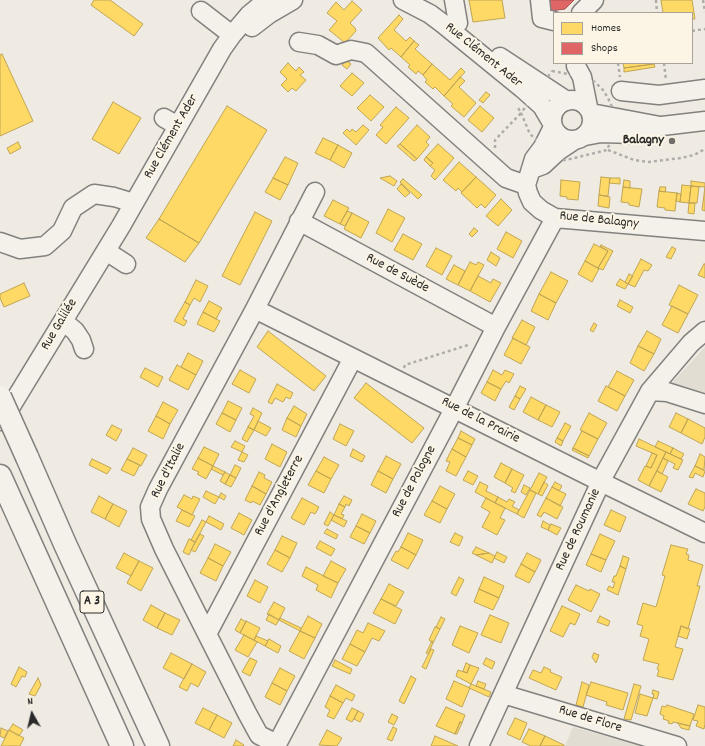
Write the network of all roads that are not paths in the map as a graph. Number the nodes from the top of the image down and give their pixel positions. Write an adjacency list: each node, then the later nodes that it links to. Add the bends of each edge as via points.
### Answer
1 (267, 0): 12 (street, Rue Clément Ader, via 249,15)
2 (293, 0): 12 (street, Rue Clément Ader, via 269,14 238,39)
3 (404, 0): 20 (street, Rue Clément Ader, via 430,14 523,89 542,106)
4 (430, 0): 11 (street, Rue Clément Ader)
5 (454, 0): 11 (street)
6 (540, 0): 10 (street, via 542,18)
7 (594, 0): 9 (street)
8 (201, 11): 12 (street)
9 (582, 12)
10 (553, 21)
11 (458, 23): 17 (street, Rue Clément Ader, via 487,49)
12 (227, 42): 25 (street, Rue Clément Ader, via 171,122)
13 (299, 42): 23 (street, via 318,45 336,55 351,50 366,53 506,178)
14 (576, 64): 17 (street); 18 (street)
15 (705, 89): 16 (street, via 659,95)
16 (621, 91)
17 (568, 101): 18 (street, via 579,101); 20 (street, via 557,107 552,117)
18 (590, 110): 21 (street); 22 (street, via 592,123 589,132)
19 (705, 121): 21 (street)
20 (552, 125): 22 (street, via 555,132 563,138); 23 (street, via 543,147 534,159)
21 (662, 126): 22 (street, via 634,134 601,133)
22 (579, 138): 23 (street)
23 (529, 177): 26 (street, Rue de Balagny, via 528,193 532,202)
24 (315, 192): 27 (street, Rue d'Italie)
25 (134, 203): 28 (street, Rue Clément Ader); 30 (street, via 94,194 73,208 62,231 45,246 20,249)
26 (555, 218): 29 (street, Rue de Balagny); 36 (street, Rue de Pologne)
27 (299, 222): 33 (street, Rue d'Italie); 36 (street, Rue de Suède)
28 (121, 226): 31 (street, Rue Galilée)
29 (705, 230)
30 (0, 242)
31 (106, 251): 32 (street); 34 (street, Rue Galilée)
32 (126, 264)
33 (255, 309): 38 (street, Rue de la Prairie); 47 (street, Rue d'Italie, via 150,507 151,520 164,549)
34 (63, 321): 37 (street, via 75,331); 43 (street, Rue Galilée)
35 (705, 331): 39 (street, Rue de Roumanie, via 691,343)
36 (493, 333): 42 (street, Rue de Pologne)
37 (84, 349)
38 (353, 358): 42 (street, Rue de la Prairie); 47 (street, Rue d'Angleterre)
39 (650, 390): 41 (street, via 668,392); 45 (street, Rue de Roumanie)
40 (0, 397): 51 (highway, A 3, bridge)
41 (705, 404)
42 (454, 409): 45 (street, Rue de la Prairie); 49 (street, Rue de Pologne)
43 (0, 423)
44 (1, 479): 50 (highway, A 3)
45 (600, 482): 46 (street, Rue de la Prairie); 48 (street, Rue de Roumanie)
46 (705, 533)
47 (207, 634): 49 (street, Rue d'Italie, via 259,735)
48 (503, 694): 52 (street, Rue de Roumanie); 53 (street, Rue de Flore)
49 (277, 745)
50 (122, 746)
51 (158, 746)
52 (480, 746)
53 (677, 746)

